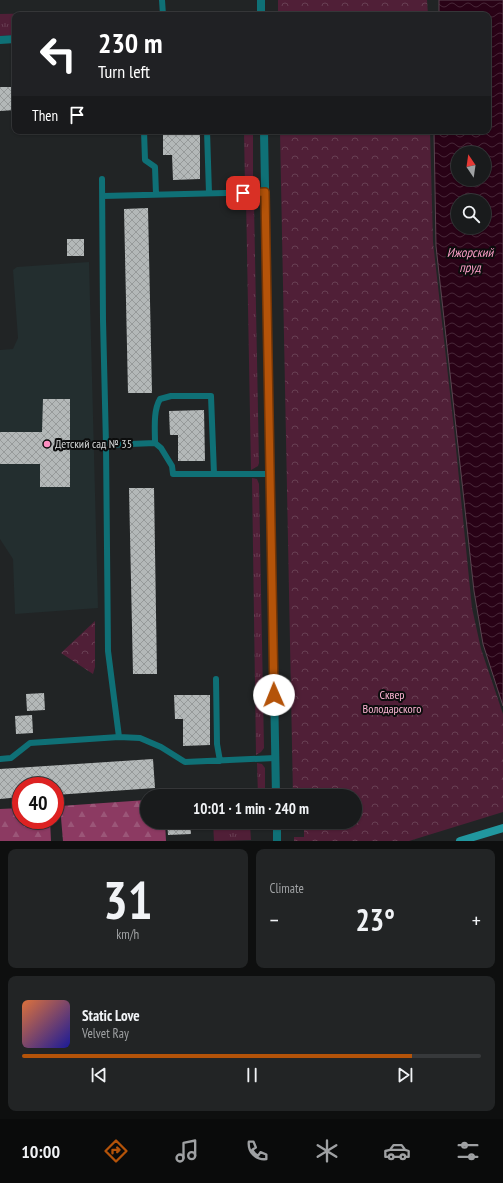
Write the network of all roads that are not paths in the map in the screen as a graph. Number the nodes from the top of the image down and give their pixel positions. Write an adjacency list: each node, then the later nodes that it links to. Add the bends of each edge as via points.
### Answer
1 (162, 0): 3 (lane)
2 (261, 0): 4 (street)
3 (163, 12)
4 (261, 12)
5 (12, 39): 6 (street)
6 (0, 40)
7 (144, 134): 13 (lane, via 144,160 155,167)
8 (207, 134): 12 (lane)
9 (264, 134): 11 (street)
10 (102, 179): 14 (lane)
11 (265, 192): 12 (lane); 18 (street)
12 (209, 193): 13 (lane)
13 (156, 194): 14 (lane)
14 (103, 196): 15 (lane)
15 (106, 444): 16 (lane); 20 (lane, via 108,651)
16 (154, 444): 17 (lane, via 161,448 172,466 173,474); 17 (lane, via 156,410 160,399 171,396 211,396)
17 (214, 474): 18 (lane)
18 (270, 474): 21 (street)
19 (216, 679): 23 (lane, via 217,744)
20 (119, 737): 22 (lane, via 30,743 11,758); 23 (lane, via 140,738 185,762)
21 (275, 758): 23 (lane); 24 (street)
22 (0, 759)
23 (220, 760)
24 (276, 789)
25 (503, 828): 28 (main road)
26 (277, 829): 27 (street)
27 (277, 841)
28 (460, 841)

